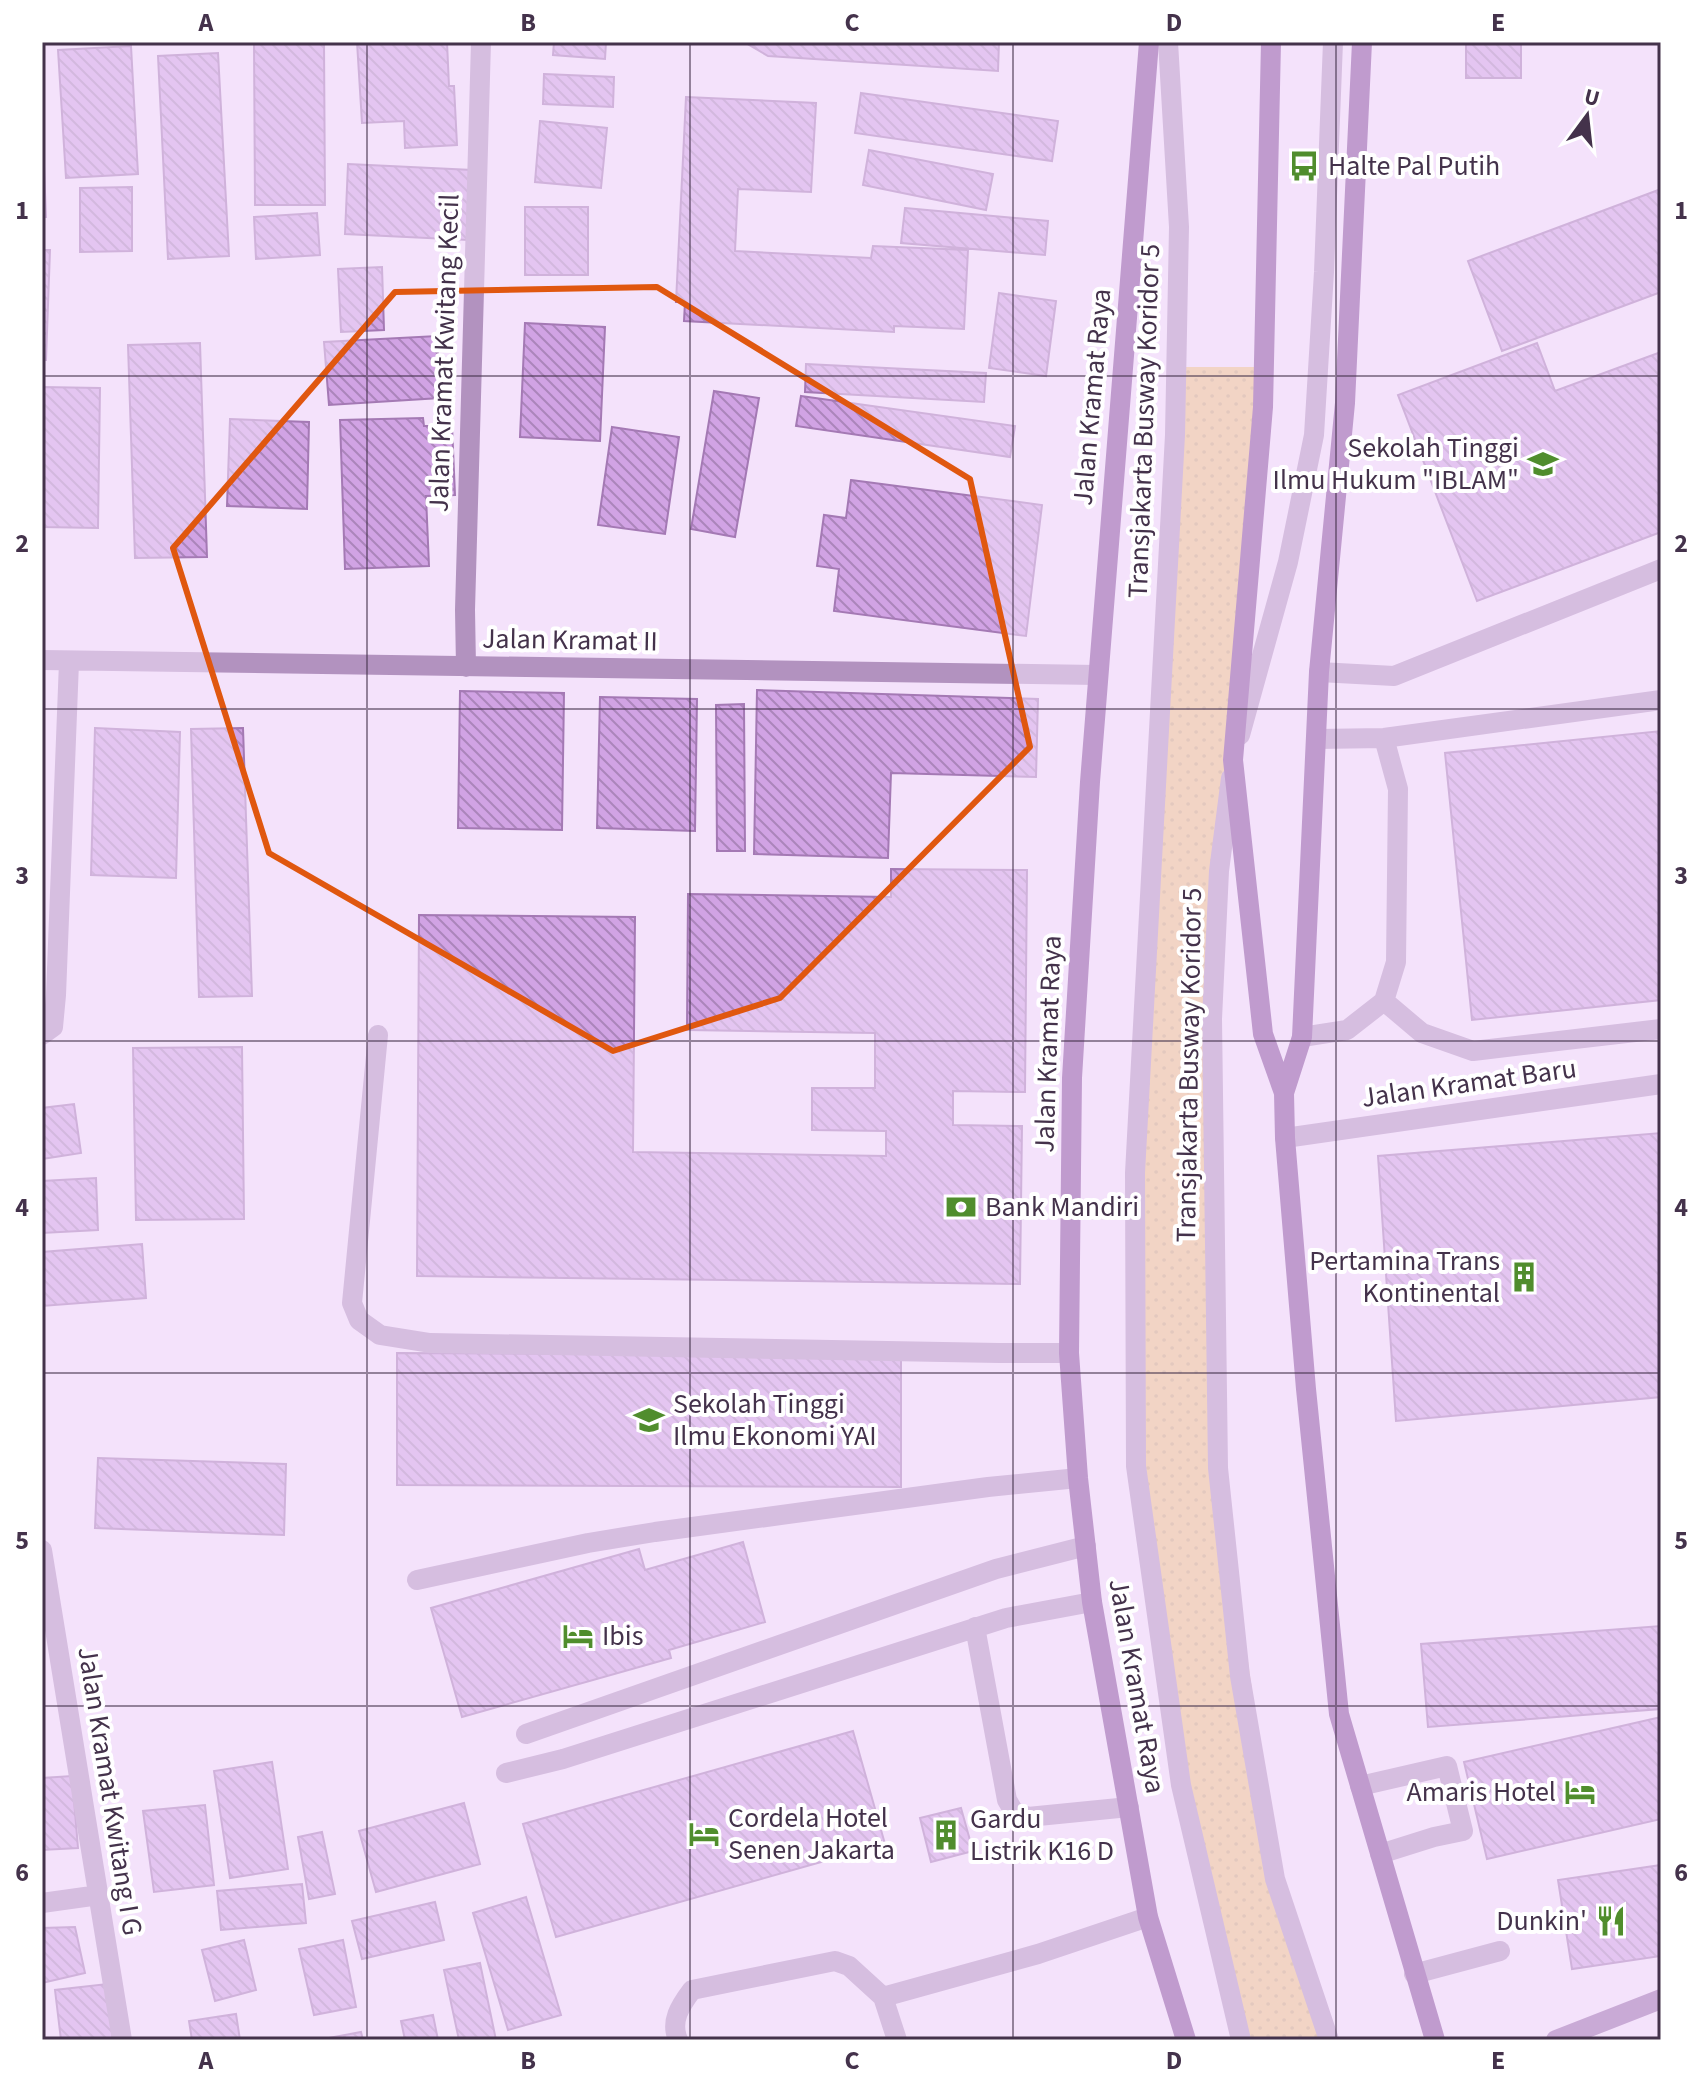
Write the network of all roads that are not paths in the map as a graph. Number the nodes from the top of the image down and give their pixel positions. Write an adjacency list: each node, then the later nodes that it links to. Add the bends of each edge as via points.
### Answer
1 (481, 42): 10 (street, Jalan Kramat Kwitang Kecil)
2 (1149, 42): 12 (main road, Jalan Kramat Raya)
3 (1168, 42): 48 (street, Transjakarta Busway Koridor 5, via 1179,227 1177,367 1135,1173 1136,1466 1181,1785)
4 (1271, 42): 16 (main road, via 1263,407)
5 (1333, 42): 16 (street, Transjakarta Busway Koridor 5, via 1314,435 1288,562)
6 (1362, 42): 11 (main road, via 1345,403)
7 (1661, 569): 11 (street, via 1394,676)
8 (42, 660): 9 (street, Jalan Kramat II)
9 (69, 662): 10 (street, Jalan Kramat II); 19 (street, via 56,995 53,1027)
10 (466, 667): 12 (street, Jalan Kramat II)
11 (1319, 672): 15 (main road)
12 (1097, 675): 25 (main road, Jalan Kramat Raya, via 1072,1078)
13 (1661, 700): 14 (street)
14 (1384, 738): 15 (street); 17 (street, via 1398,789 1396,962)
15 (1317, 739): 21 (main road)
16 (1233, 760): 23 (main road, via 1263,1034); 49 (street, Transjakarta Busway Koridor 5, via 1219,871 1212,1019 1218,1468 1240,1676 1275,1879)
17 (1384, 1001): 18 (street, via 1422,1033 1473,1051); 21 (street, via 1347,1030)
18 (1661, 1029)
19 (42, 1035)
20 (378, 1035): 25 (street, via 352,1303 359,1320 380,1335 430,1343)
21 (1302, 1037): 23 (main road)
22 (1661, 1084): 24 (street, Jalan Kramat Baru)
23 (1284, 1093): 24 (main road)
24 (1285, 1138): 34 (main road, via 1339,1714)
25 (1069, 1353): 26 (main road, Jalan Kramat Raya)
26 (1078, 1478): 27 (main road, Jalan Kramat Raya); 29 (street, via 655,1532)
27 (1086, 1546): 30 (main road, Jalan Kramat Raya); 32 (street, via 996,1569)
28 (42, 1550): 37 (street, Jalan Kramat Kwitang I G)
29 (417, 1580)
30 (1092, 1602): 31 (street); 35 (main road, Jalan Kramat Raya)
31 (975, 1627): 33 (street); 35 (street, via 1007,1800 1014,1812 1028,1817)
32 (526, 1734)
33 (506, 1773)
34 (1360, 1786): 36 (main road); 36 (street, via 1447,1766 1463,1831)
35 (1129, 1807): 39 (main road, Jalan Kramat Raya)
36 (1380, 1854): 41 (main road)
37 (99, 1895): 38 (street); 44 (street, Jalan Kramat Kwitang I G)
38 (42, 1903)
39 (1148, 1917): 42 (street); 47 (main road, Jalan Kramat Raya)
40 (1500, 1951): 41 (street)
41 (1414, 1974): 50 (main road)
42 (883, 1997): 45 (street, via 849,1966 835,1961 795,1968 692,1990 678,2008); 46 (street)
43 (1661, 1999): 51 (street)
44 (122, 2040)
45 (678, 2040)
46 (897, 2040)
47 (1186, 2040)
48 (1241, 2040)
49 (1329, 2040)
50 (1435, 2040)
51 (1556, 2040)

